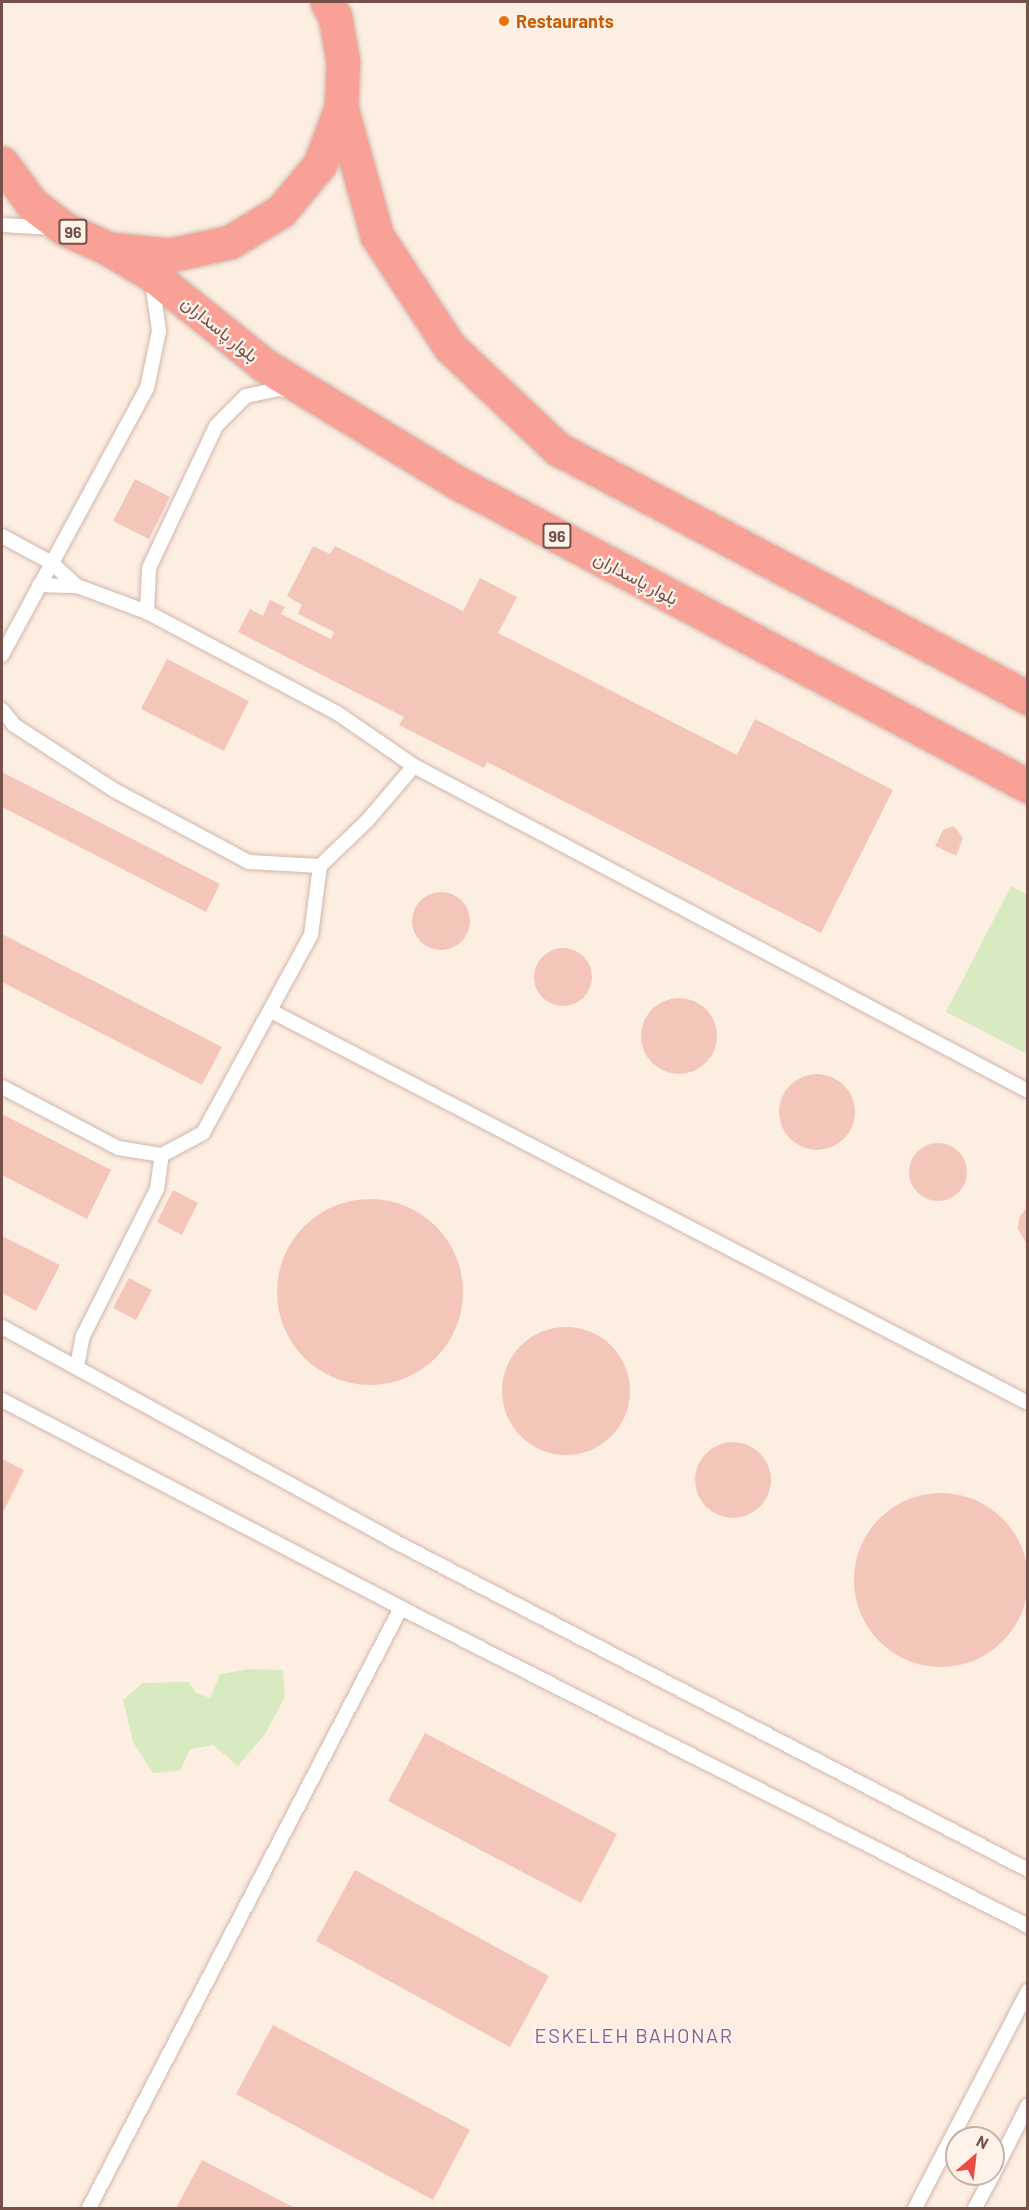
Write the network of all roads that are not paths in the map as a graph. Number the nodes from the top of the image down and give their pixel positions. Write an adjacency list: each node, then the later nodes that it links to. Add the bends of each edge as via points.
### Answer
1 (332, 7): 2 (highway, 96, via 343,62)
2 (341, 107): 6 (highway, 96, via 320,164 281,211 230,242 170,255); 15 (highway, 96, via 377,236 450,347 558,449)
3 (2, 163): 5 (highway, 96, via 32,204)
4 (2, 225): 5 (lane)
5 (64, 229): 6 (highway, 96)
6 (109, 249): 7 (highway, بلوار پاسداران / 96)
7 (151, 274): 8 (highway, بلوار پاسداران / 96, via 264,365); 10 (lane, via 159,331 147,388)
8 (311, 394): 13 (lane, via 279,389 246,396 216,426 149,568); 18 (highway, بلوار پاسداران / 96, via 460,484)
9 (2, 536): 10 (lane)
10 (52, 563): 11 (lane); 12 (lane)
11 (39, 585): 12 (lane); 14 (lane)
12 (78, 586): 13 (lane)
13 (147, 612): 17 (lane, via 337,713)
14 (2, 655)
15 (1028, 698)
16 (2, 710): 19 (lane, via 14,725 114,790 249,862)
17 (414, 766): 19 (lane, via 367,821); 22 (lane)
18 (1028, 786)
19 (320, 866): 20 (lane, via 311,935)
20 (272, 1011): 23 (lane, via 202,1133); 27 (lane)
21 (2, 1087): 23 (lane, via 118,1148)
22 (1028, 1091)
23 (162, 1155): 25 (lane, via 157,1189 83,1336)
24 (2, 1327): 25 (lane)
25 (77, 1366): 29 (lane, via 392,1540)
26 (2, 1400): 28 (lane)
27 (1028, 1402)
28 (401, 1608): 30 (lane); 35 (lane)
29 (1028, 1870)
30 (1028, 1926)
31 (1028, 1990): 36 (lane)
32 (1028, 2105): 33 (lane)
33 (1005, 2150)
34 (987, 2186): 37 (lane)
35 (89, 2208)
36 (915, 2208)
37 (975, 2208)

